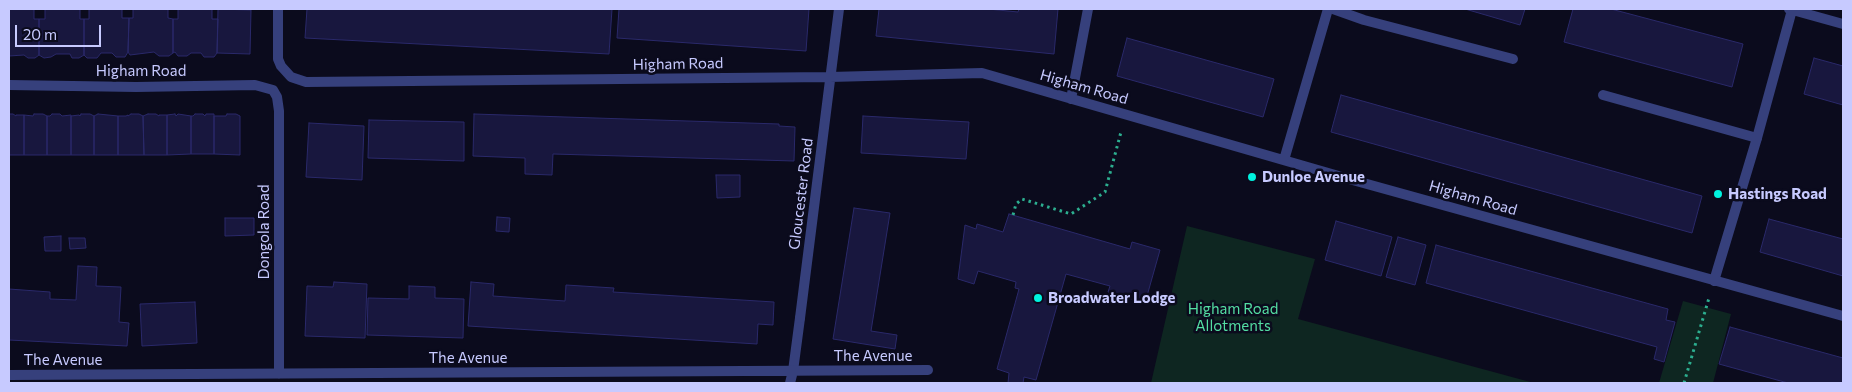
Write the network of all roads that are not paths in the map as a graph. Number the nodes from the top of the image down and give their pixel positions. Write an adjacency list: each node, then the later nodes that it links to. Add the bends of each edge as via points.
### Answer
1 (278, 9): 9 (street, Higham Road, via 278,59 291,77 306,82)
2 (838, 9): 9 (street, Gloucester Road)
3 (1088, 9): 13 (street)
4 (1328, 9): 15 (street)
5 (1333, 9): 8 (street)
6 (1791, 9): 7 (street); 14 (street)
7 (1843, 24)
8 (1513, 59)
9 (830, 77): 13 (street, Higham Road, via 982,73); 19 (street, Gloucester Road)
10 (9, 85): 11 (street, Higham Road, via 255,85)
11 (273, 90): 20 (street, Dongola Road, via 279,111)
12 (1603, 95): 14 (street)
13 (1071, 99): 15 (street, Higham Road)
14 (1756, 138): 16 (street)
15 (1284, 160): 16 (street, Higham Road)
16 (1714, 280): 17 (street, Higham Road)
17 (1843, 316)
18 (928, 370): 19 (street, The Avenue)
19 (793, 371): 20 (street, The Avenue); 22 (street, Gloucester Road)
20 (279, 374): 21 (street, The Avenue)
21 (9, 375)
22 (790, 383)

